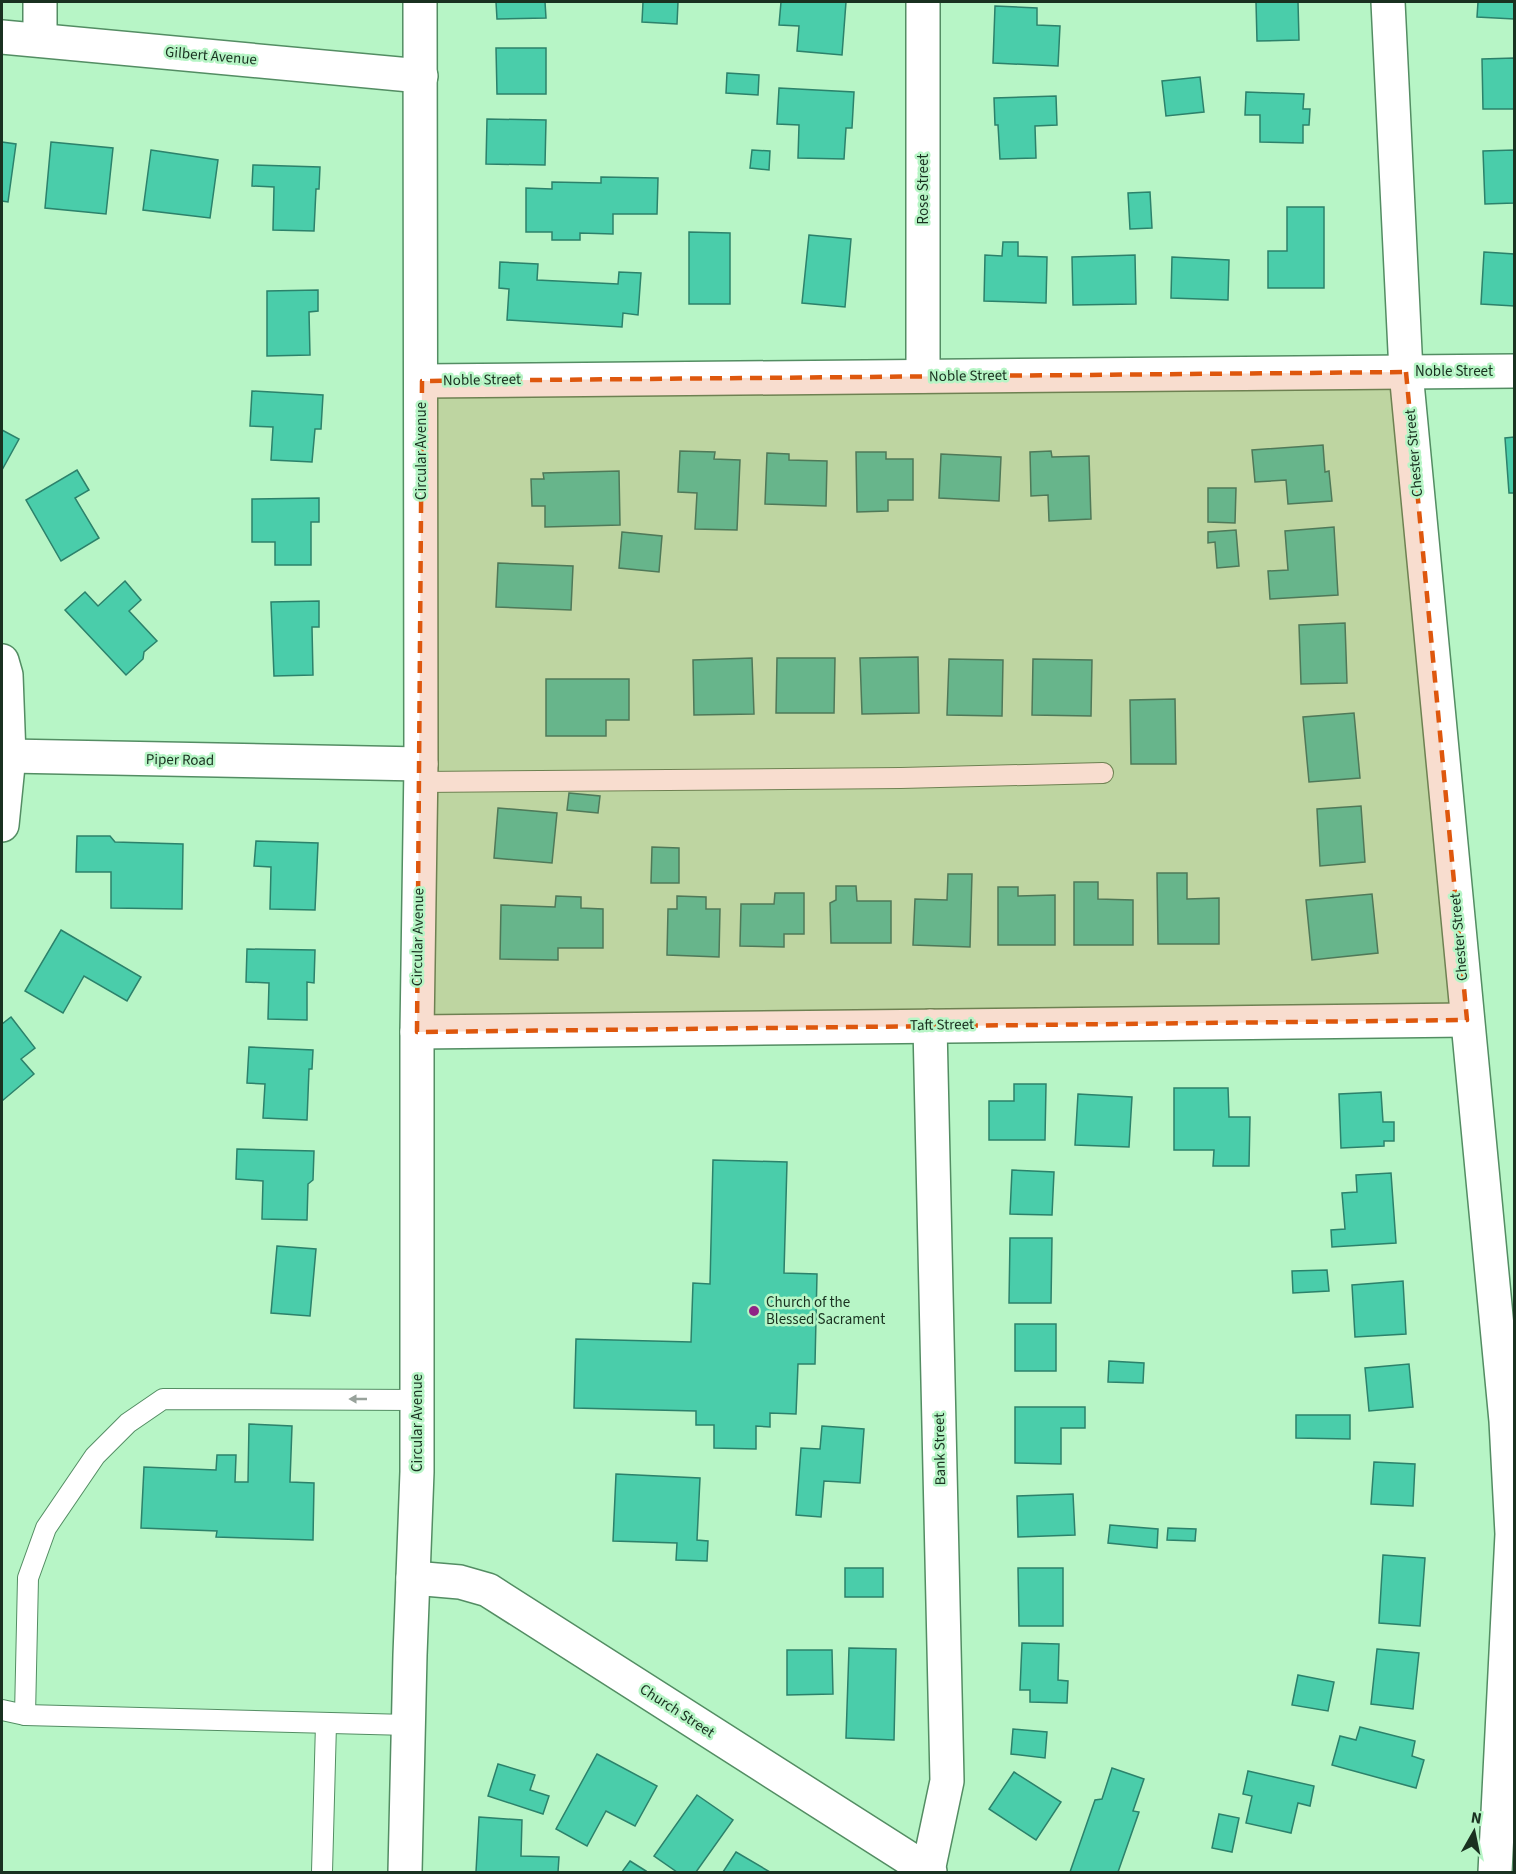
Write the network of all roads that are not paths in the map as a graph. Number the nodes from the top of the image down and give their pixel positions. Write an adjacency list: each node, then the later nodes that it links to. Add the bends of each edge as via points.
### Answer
1 (40, 2): 6 (street)
2 (420, 2): 7 (street, Circular Avenue)
3 (923, 2): 10 (street, Rose Street)
4 (1389, 2): 9 (street, Chester Street)
5 (2, 37): 6 (street, Gilbert Avenue)
6 (40, 40): 7 (street, Gilbert Avenue)
7 (421, 76): 11 (street, Circular Avenue)
8 (1515, 371): 9 (street, Noble Street)
9 (1406, 372): 10 (street, Noble Street); 17 (street, Chester Street)
10 (923, 376): 11 (street, Noble Street)
11 (422, 381): 14 (street, Circular Avenue)
12 (2, 661): 13 (street)
13 (9, 756): 14 (street, Piper Road); 16 (street)
14 (421, 773): 15 (lane, via 877,778); 19 (street, Circular Avenue)
15 (1103, 773)
16 (2, 825)
17 (1467, 1020): 18 (street, Taft Street); 21 (street, Chester Street, via 1506,1421)
18 (930, 1026): 19 (street, Taft Street); 29 (street, Bank Street, via 947,1781)
19 (417, 1032): 20 (street, Circular Avenue)
20 (417, 1400): 22 (street, Circular Avenue); 24 (lane, one-way to 24, via 163,1399 128,1423 95,1456 46,1528 28,1578)
21 (1513, 1534): 30 (street, Chester Street)
22 (413, 1578): 26 (street, Circular Avenue); 29 (street, Church Street, via 460,1582 488,1590)
23 (2, 1710): 24 (lane)
24 (25, 1715): 25 (lane)
25 (326, 1724): 26 (lane); 27 (lane)
26 (408, 1725): 28 (street, Circular Avenue)
27 (322, 1872)
28 (405, 1872)
29 (929, 1872)
30 (1495, 1872)

